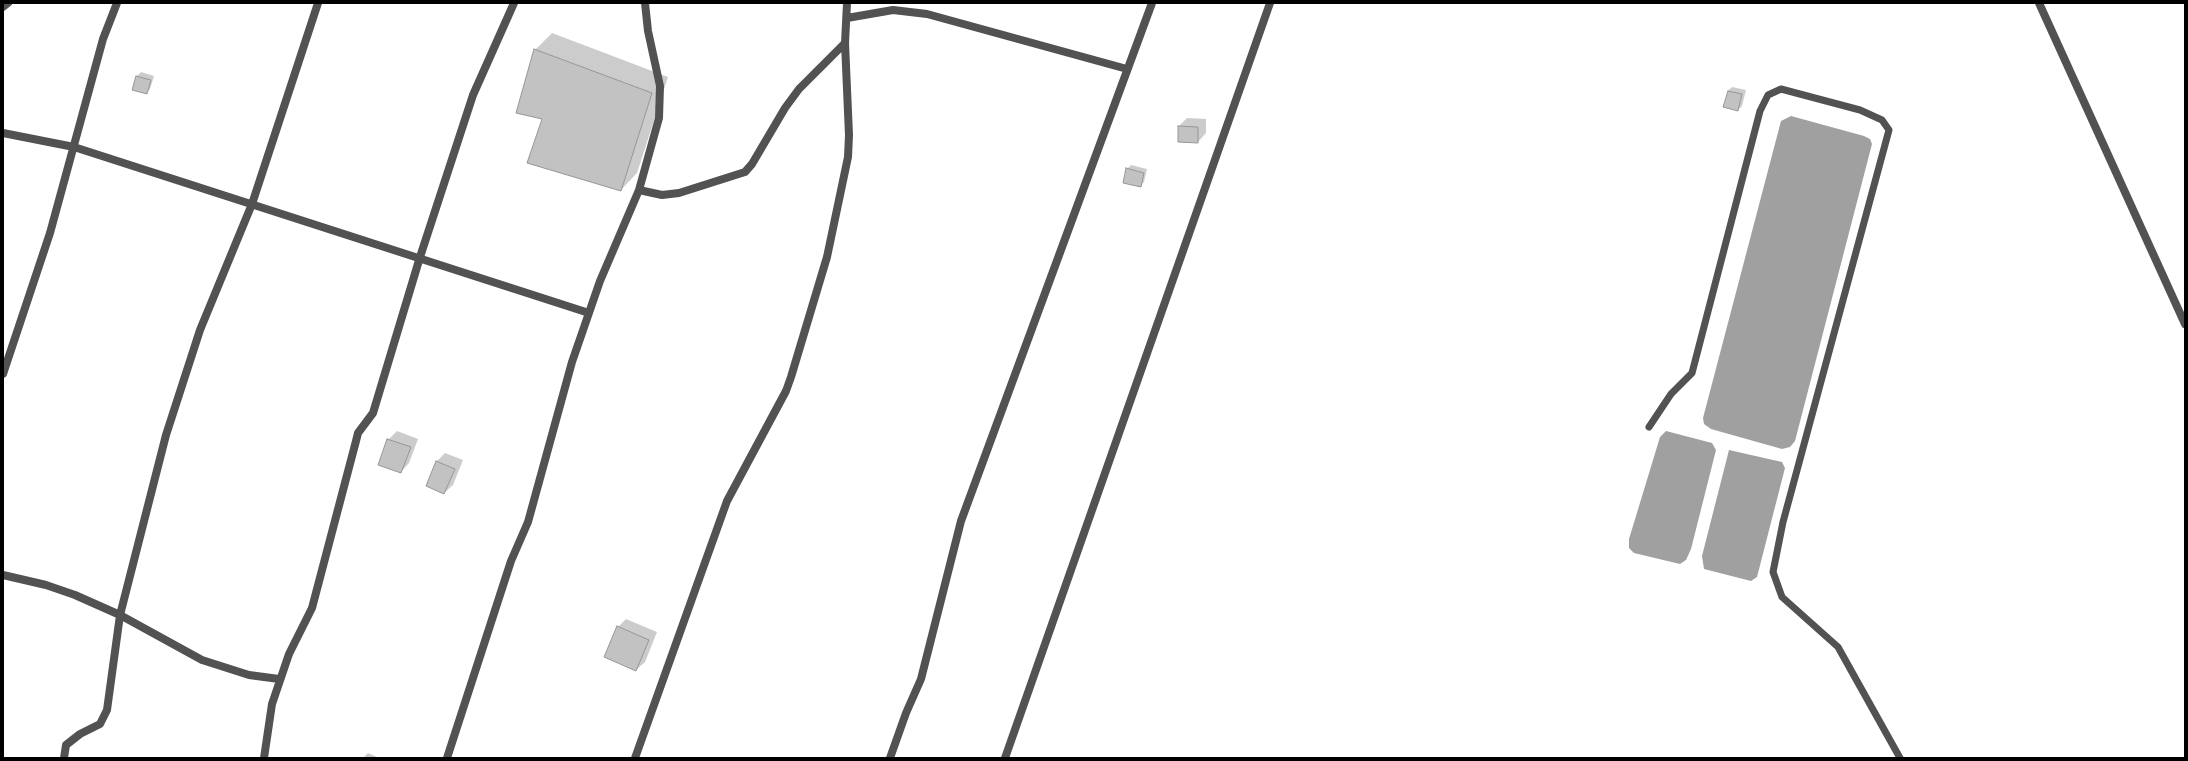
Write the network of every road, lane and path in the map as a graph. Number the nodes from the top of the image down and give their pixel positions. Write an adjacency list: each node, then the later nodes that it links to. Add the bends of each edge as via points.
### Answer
1 (8, 3): 10 (street)
2 (117, 3): 15 (street)
3 (318, 3): 17 (street)
4 (514, 3): 18 (street, via 474,95)
5 (645, 3): 16 (street, via 648,31 660,86 659,118)
6 (847, 3): 11 (street)
7 (1152, 3): 13 (street)
8 (1270, 3): 31 (street)
9 (2038, 3): 20 (street)
10 (3, 7)
11 (847, 18): 12 (street); 13 (street, via 893,10 927,14)
12 (845, 42): 16 (street, via 784,108 752,164 744,172 679,193 662,195); 29 (street, via 848,157 827,257 786,391 727,501)
13 (1127, 69): 30 (street, via 961,521 921,680)
14 (3, 133): 15 (street)
15 (74, 147): 17 (street); 21 (street, via 50,233)
16 (639, 190): 19 (street)
17 (252, 204): 18 (street); 24 (street, via 200,330 166,435)
18 (420, 257): 19 (street); 25 (street, via 373,413 358,433 312,608)
19 (589, 313): 28 (street, via 572,362 528,522 511,561)
20 (2185, 324)
21 (3, 374)
22 (1649, 427): 32 (lane, via 1671,394 1692,373 1760,111 1768,95 1781,89 1860,110 1882,120 1889,130 1783,522 1773,572 1782,597 1838,647)
23 (3, 575): 24 (street, via 68,593)
24 (120, 615): 25 (street, via 202,660 249,675); 26 (street, via 107,710 100,724 80,734 66,745)
25 (280, 679): 27 (street, via 268,725)
26 (64, 758)
27 (264, 758)
28 (447, 758)
29 (635, 758)
30 (890, 758)
31 (1005, 758)
32 (1900, 758)

